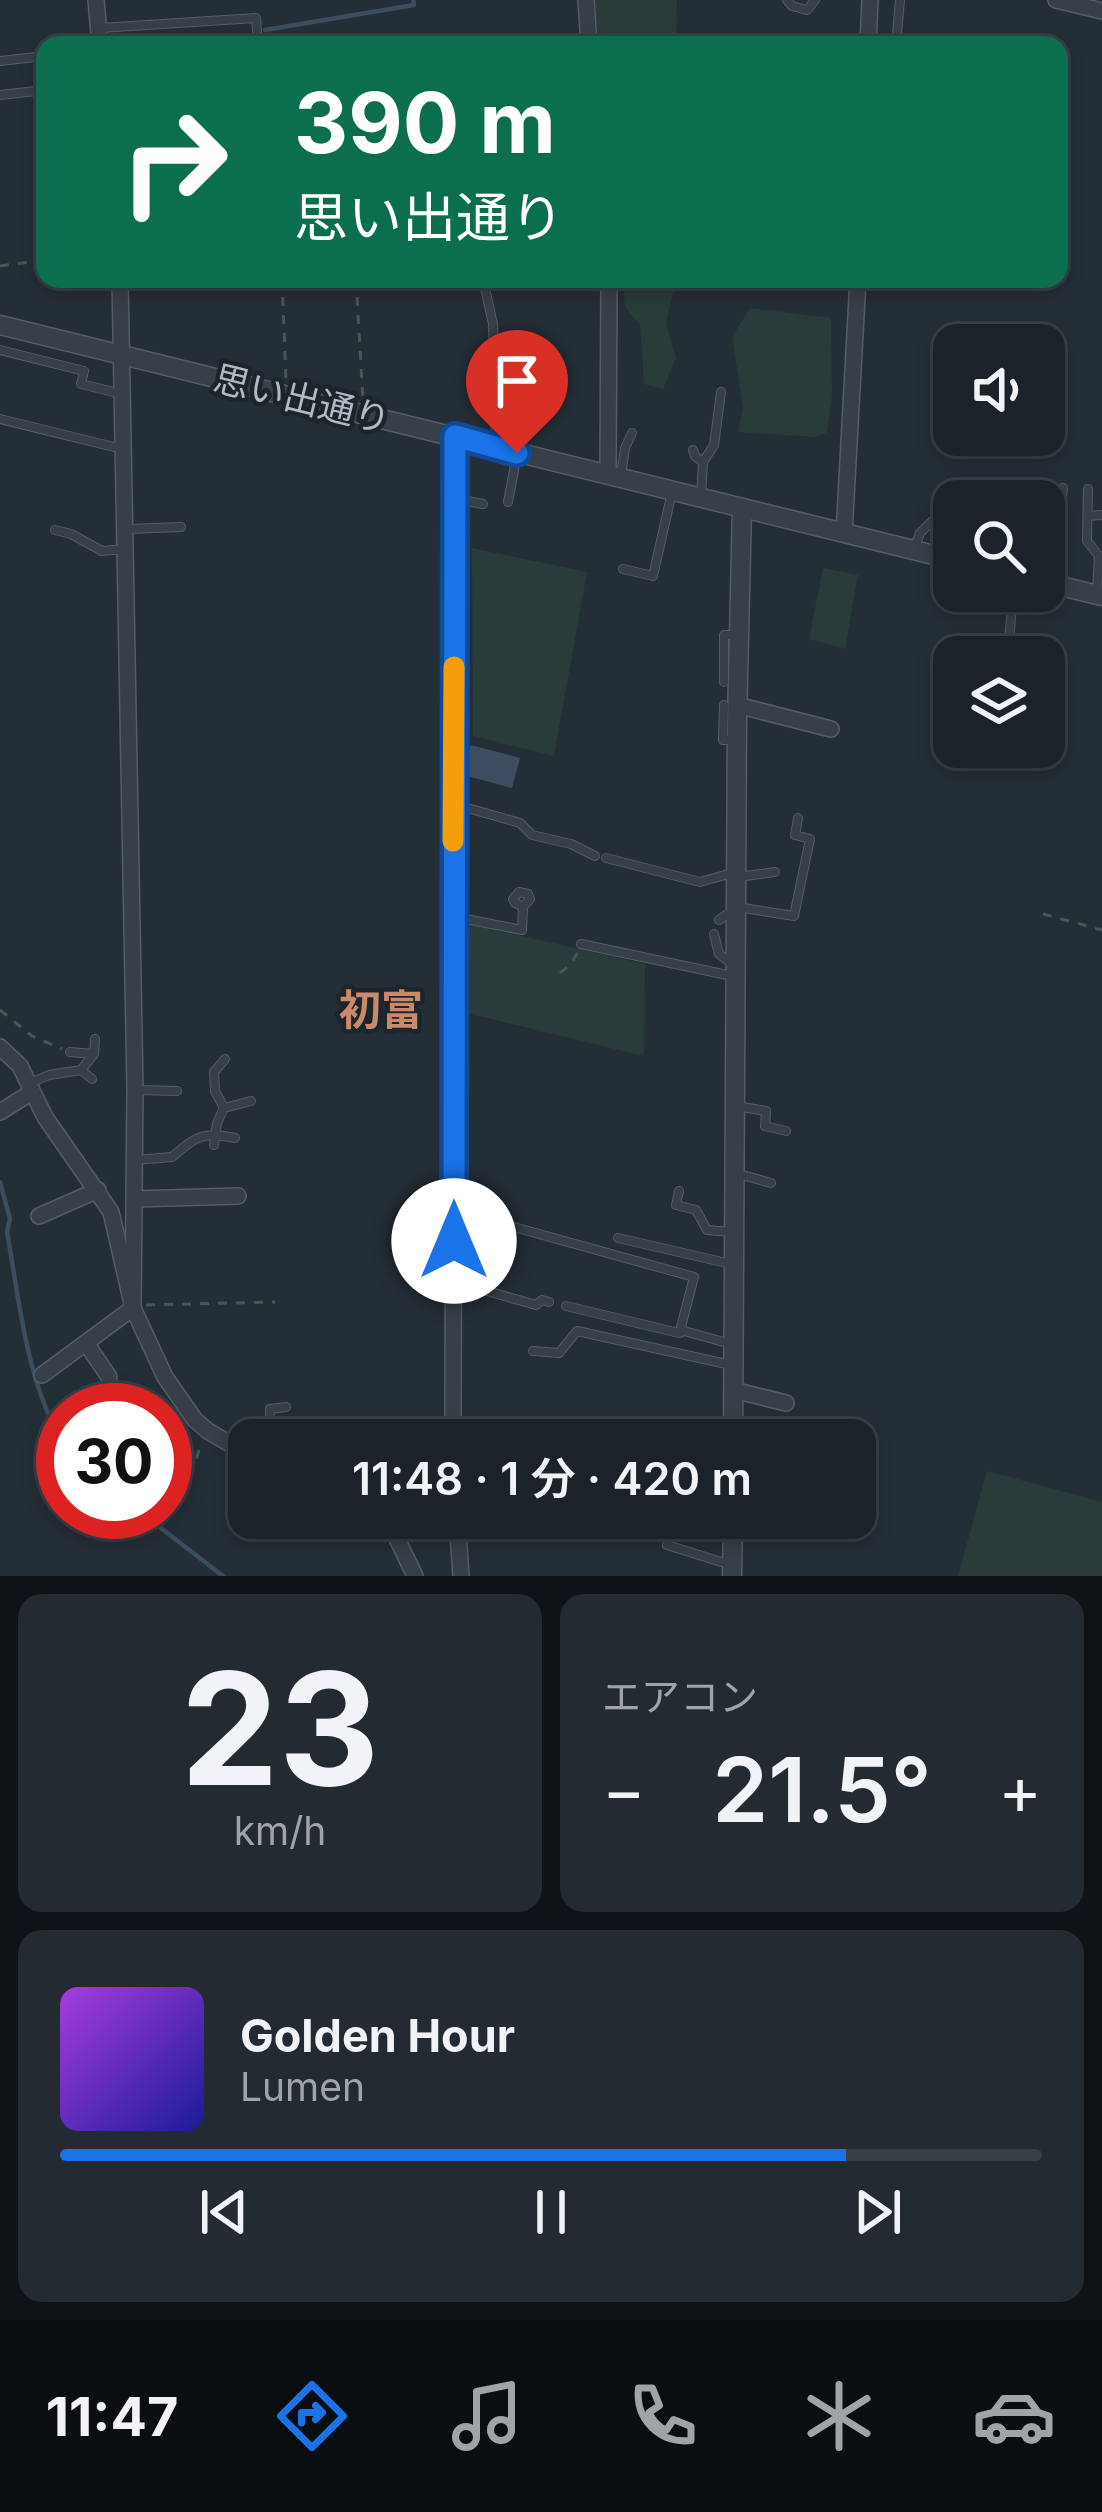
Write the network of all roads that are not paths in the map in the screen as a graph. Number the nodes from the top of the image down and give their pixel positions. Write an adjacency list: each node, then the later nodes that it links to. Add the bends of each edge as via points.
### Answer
1 (96, 0): 9 (street)
2 (586, 0): 12 (street)
3 (787, 0): 4 (lane, via 799,10)
4 (814, 0)
5 (870, 0): 13 (street)
6 (900, 0): 14 (lane)
7 (1059, 0): 8 (street)
8 (1102, 11)
9 (100, 36)
10 (108, 36): 11 (lane, via 256,18)
11 (257, 36)
12 (589, 36)
13 (868, 36)
14 (897, 36)
15 (36, 57): 16 (lane)
16 (0, 62)
17 (36, 91): 18 (lane)
18 (0, 95)
19 (120, 288): 27 (street)
20 (485, 288): 34 (lane, via 494,324)
21 (609, 288): 38 (street)
22 (858, 288): 52 (street)
23 (0, 325): 24 (street, 思い出通り)
24 (27, 331): 26 (lane); 27 (street, 思い出通り)
25 (0, 350): 26 (lane)
26 (21, 355): 29 (lane, via 85,370 81,384)
27 (123, 355): 29 (street); 32 (street, 思い出通り)
28 (721, 392): 37 (lane, via 714,446)
29 (124, 394): 33 (street)
30 (0, 419): 33 (lane)
31 (632, 433): 38 (lane)
32 (455, 436): 34 (street, 思い出通り); 41 (street)
33 (124, 446): 50 (street)
34 (496, 448): 36 (street, 思い出通り)
35 (693, 450): 37 (lane)
36 (517, 453): 38 (street, 思い出通り); 43 (lane)
37 (703, 462): 42 (lane)
38 (614, 476): 40 (street, 思い出通り)
39 (1088, 489): 47 (lane)
40 (673, 491): 42 (street, 思い出通り); 56 (lane, via 653,577)
41 (455, 498): 44 (lane); 71 (street)
42 (700, 498): 45 (street, 思い出通り)
43 (508, 502)
44 (483, 504)
45 (742, 508): 52 (street, 思い出通り); 59 (street)
46 (1102, 515): 47 (lane)
47 (1088, 516): 58 (lane)
48 (933, 520): 54 (lane)
49 (181, 527): 50 (lane)
50 (126, 529): 53 (street)
51 (55, 530): 53 (lane, via 102,551)
52 (844, 534): 54 (street, 思い出通り)
53 (126, 549): 84 (street)
54 (913, 550): 55 (street, 思い出通り)
55 (933, 555)
56 (623, 569)
57 (1065, 586): 58 (street)
58 (1100, 595)
59 (738, 635): 60 (lane, via 724,635); 61 (street)
60 (724, 682)
61 (730, 705): 62 (street); 68 (street)
62 (831, 729)
63 (471, 809): 65 (lane)
64 (797, 818): 70 (lane, via 795,835 810,839 794,916)
65 (595, 856)
66 (606, 859): 68 (lane, via 700,882)
67 (775, 872): 68 (lane)
68 (737, 874): 70 (street)
69 (523, 907): 71 (lane, via 522,930)
70 (736, 907): 72 (lane); 75 (street)
71 (453, 916): 119 (street)
72 (719, 920)
73 (714, 934): 75 (lane)
74 (580, 944): 75 (lane)
75 (736, 972): 87 (street)
76 (95, 1039): 79 (lane)
77 (2, 1052): 83 (street)
78 (70, 1052): 79 (lane)
79 (94, 1054): 81 (lane)
80 (225, 1059): 88 (lane, via 213,1082)
81 (81, 1070): 82 (lane); 83 (lane)
82 (92, 1079)
83 (30, 1088): 89 (street); 97 (street)
84 (135, 1090): 85 (lane); 94 (street)
85 (177, 1091)
86 (251, 1101): 88 (lane)
87 (734, 1106): 90 (lane, via 766,1111 765,1126); 95 (street)
88 (224, 1108): 91 (lane)
89 (0, 1112)
90 (786, 1131)
91 (214, 1134): 92 (lane); 93 (lane); 94 (lane, via 172,1157)
92 (235, 1138)
93 (214, 1145)
94 (134, 1160): 100 (street)
95 (734, 1173): 96 (lane); 102 (street)
96 (771, 1184)
97 (98, 1190): 101 (street); 107 (street, via 111,1212)
98 (679, 1191): 102 (lane, via 676,1204 696,1210 707,1230)
99 (238, 1196): 100 (street)
100 (134, 1199): 107 (street)
101 (39, 1216)
102 (733, 1232): 104 (street)
103 (618, 1238): 104 (lane)
104 (733, 1264): 110 (street)
105 (550, 1302): 108 (lane, via 472,1287 492,1221 694,1277)
106 (566, 1306): 108 (lane)
107 (134, 1308): 109 (street); 121 (street, via 195,1420)
108 (684, 1331): 110 (lane)
109 (86, 1343): 113 (street); 114 (street)
110 (733, 1344): 112 (street)
111 (533, 1351): 112 (lane, via 559,1353 577,1330)
112 (733, 1366): 115 (street)
113 (42, 1375)
114 (109, 1377)
115 (733, 1390): 116 (street); 120 (street)
116 (786, 1403)
117 (286, 1407): 118 (lane, via 270,1409)
118 (270, 1419)
119 (453, 1419)
120 (733, 1419)
121 (228, 1443)
122 (398, 1539): 127 (street)
123 (458, 1539): 128 (street)
124 (668, 1539): 126 (lane)
125 (733, 1539): 126 (street)
126 (732, 1570)
127 (415, 1576)
128 (461, 1576)

